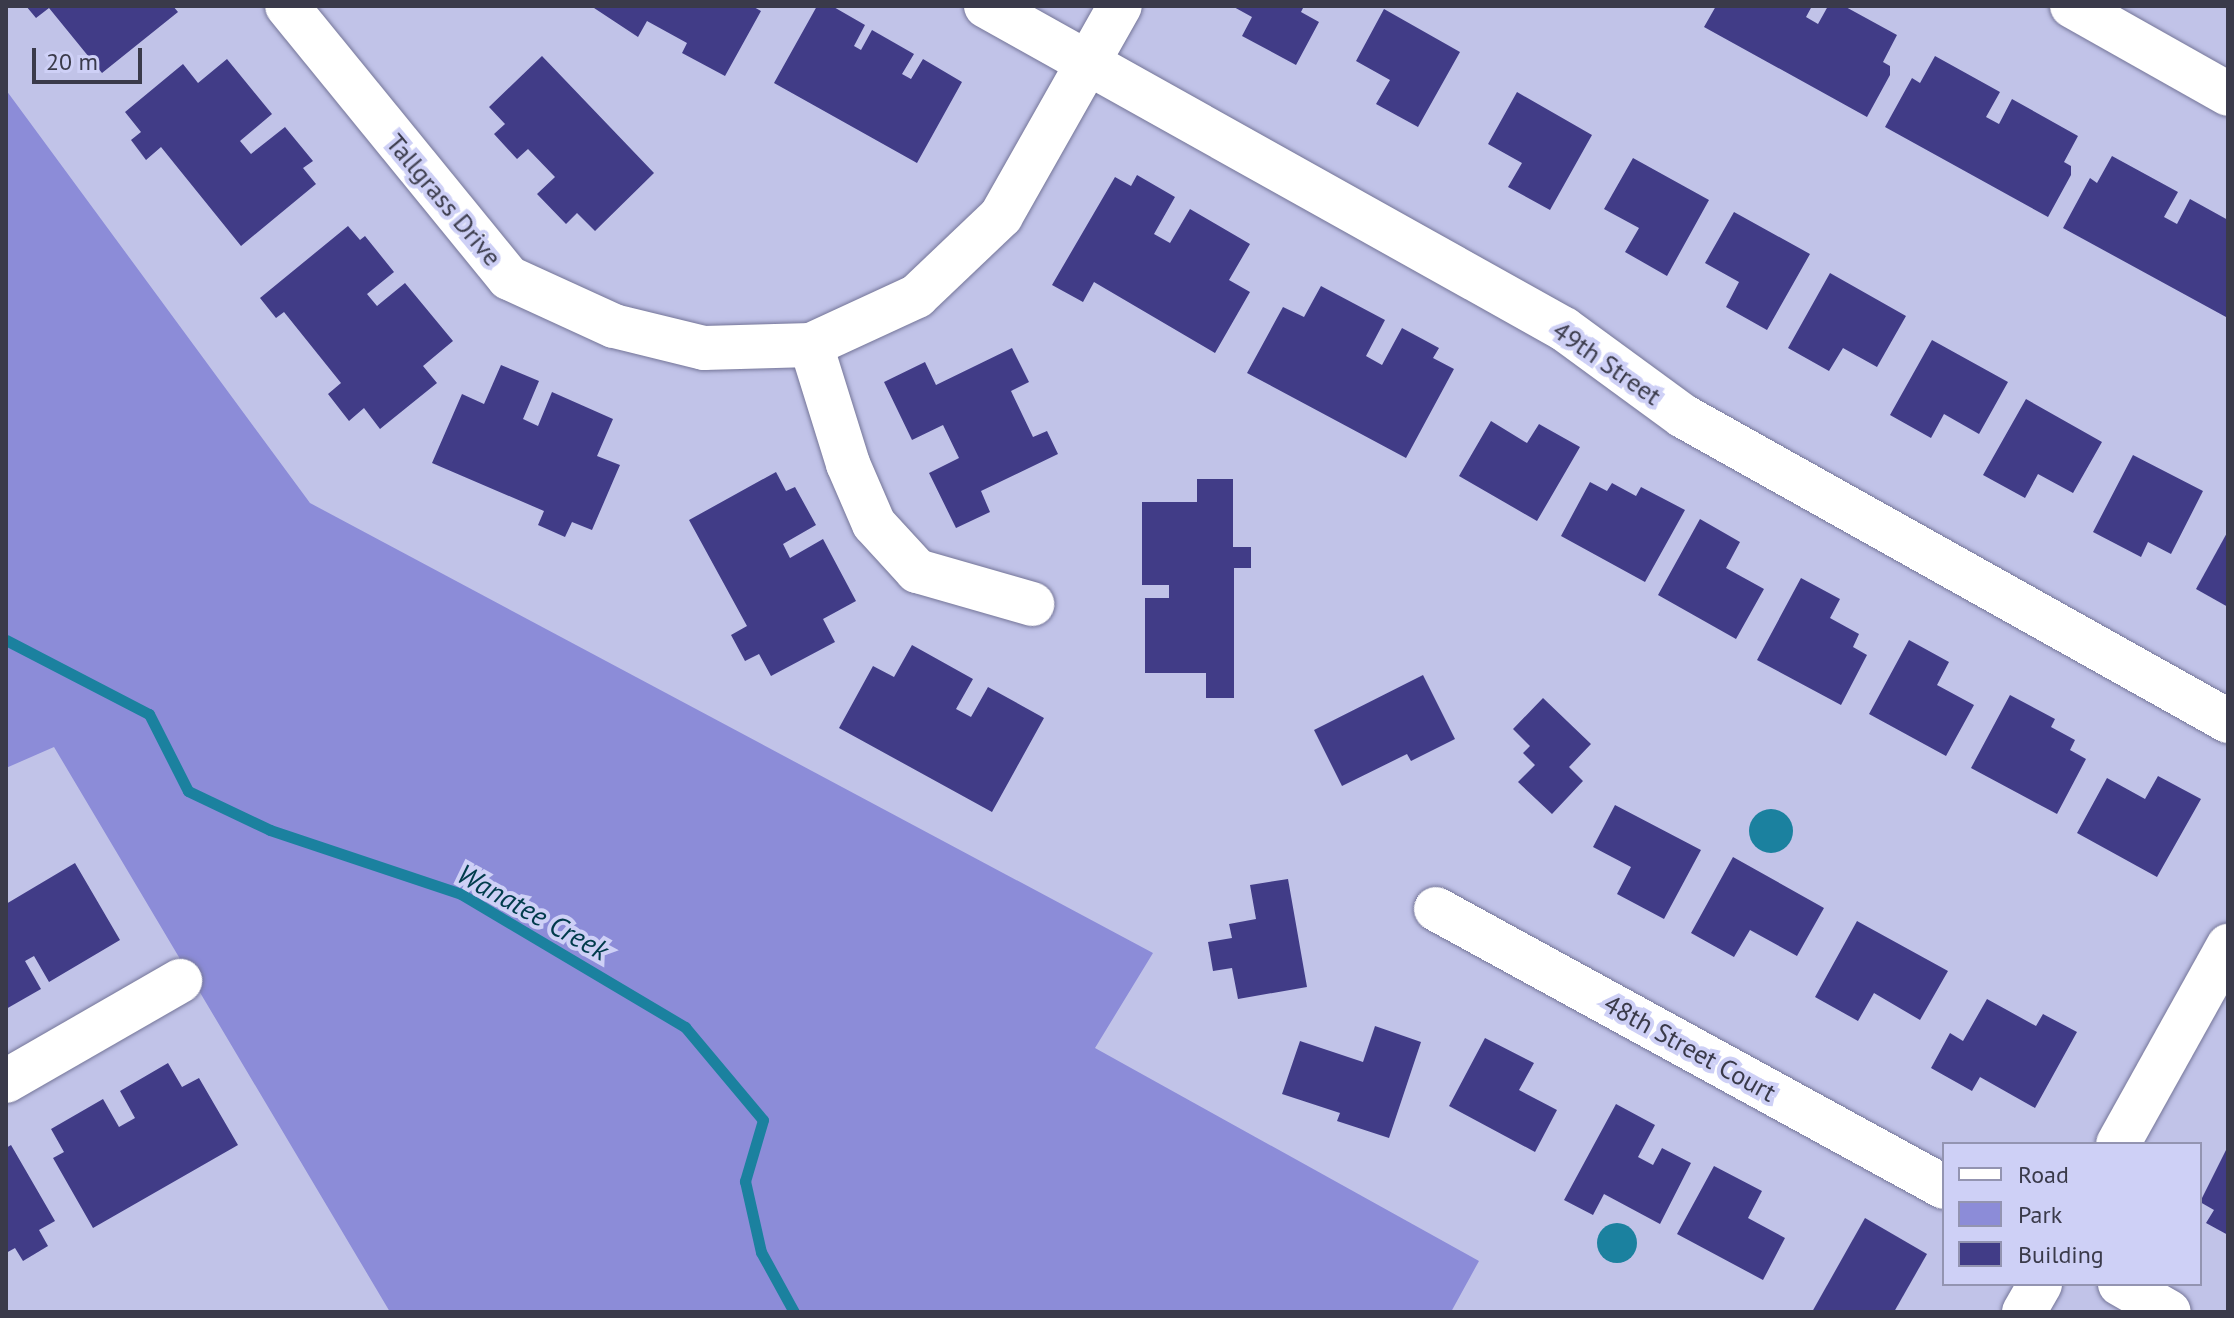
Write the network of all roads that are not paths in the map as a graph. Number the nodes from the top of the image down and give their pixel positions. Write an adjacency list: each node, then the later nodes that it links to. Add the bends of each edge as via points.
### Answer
1 (287, 6): 7 (street, Tallgrass Drive, via 509,278 614,326 704,348)
2 (986, 6): 5 (street, 49th Street)
3 (1120, 6): 5 (street, Tallgrass Drive)
4 (2072, 6): 6 (street)
5 (1088, 63): 7 (street, Tallgrass Drive, via 1001,216 917,296); 9 (street, 49th Street, via 1564,329 1683,416)
6 (2228, 94)
7 (811, 345): 8 (street, via 848,464 874,524 917,571)
8 (1032, 604)
9 (2228, 721)
10 (1436, 909): 15 (street, 48th Street Court)
11 (2228, 946): 14 (street)
12 (180, 981): 13 (street)
13 (6, 1081)
14 (2119, 1142)
15 (1942, 1186)
16 (2039, 1286): 18 (street)
17 (2124, 1286): 19 (street)
18 (2024, 1312)
19 (2169, 1312)

